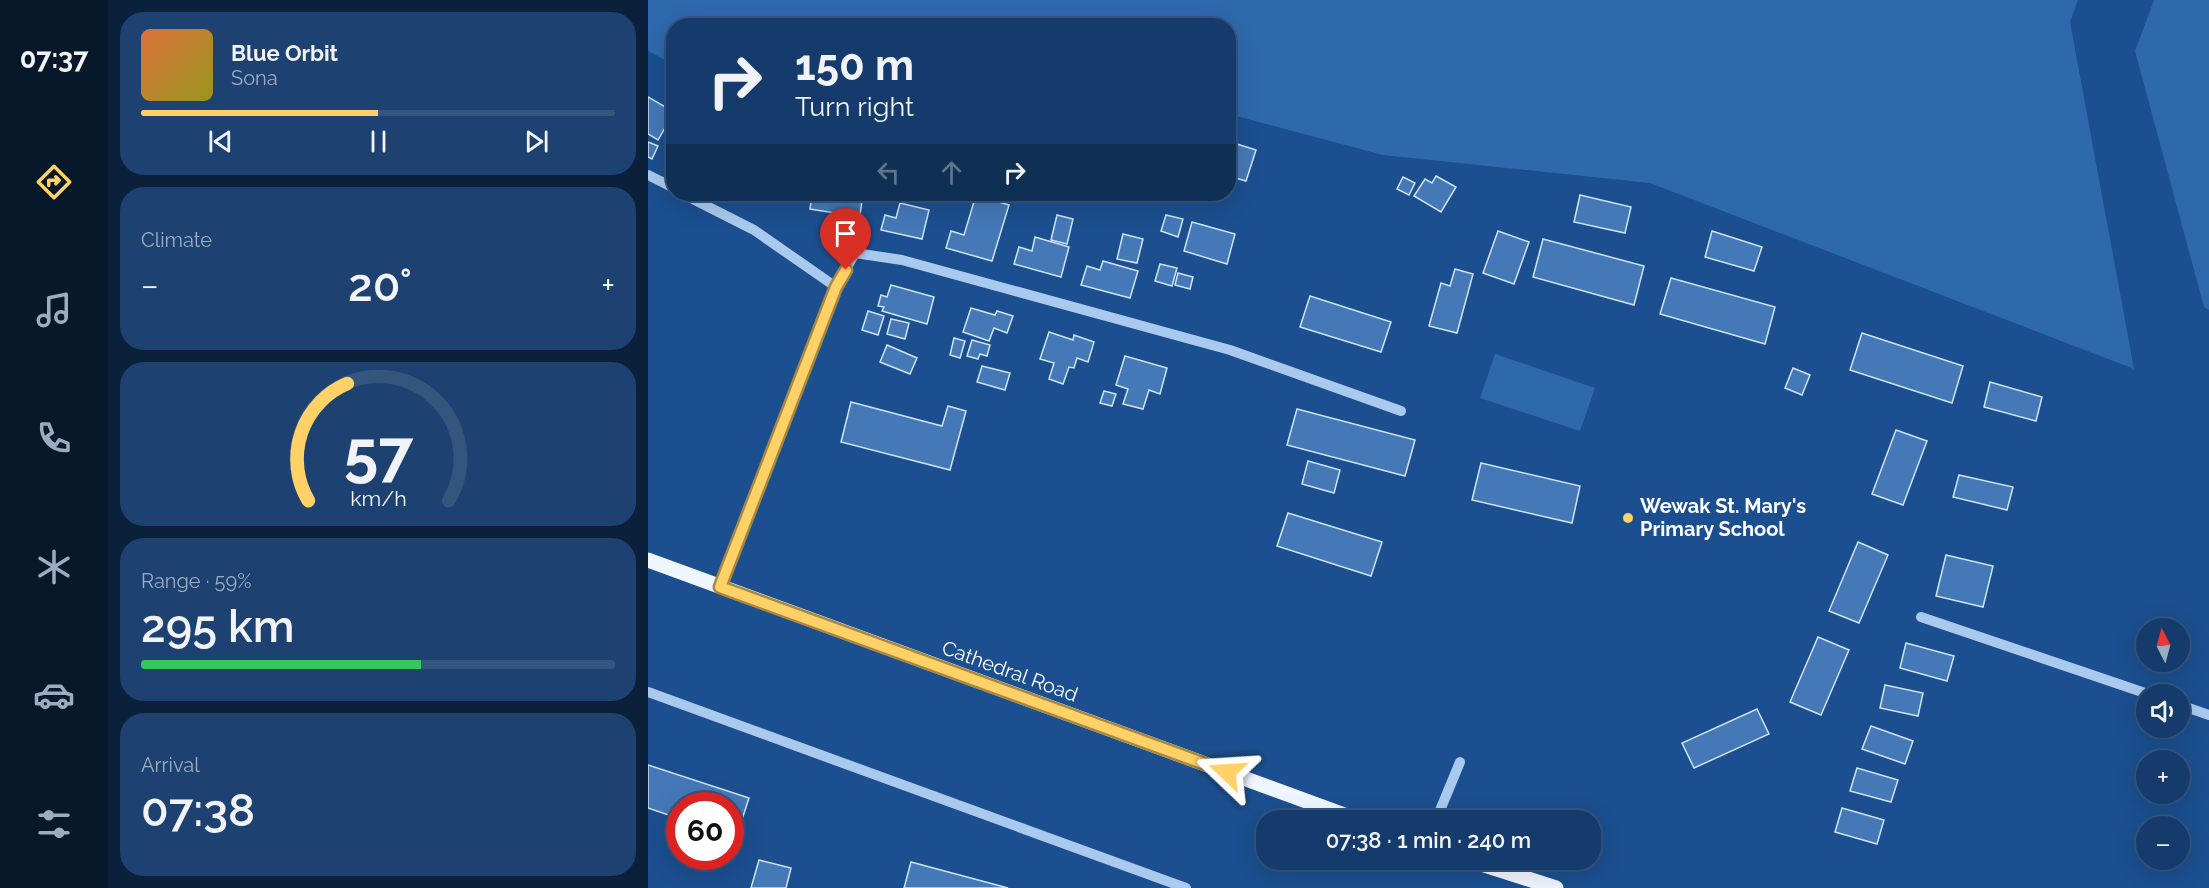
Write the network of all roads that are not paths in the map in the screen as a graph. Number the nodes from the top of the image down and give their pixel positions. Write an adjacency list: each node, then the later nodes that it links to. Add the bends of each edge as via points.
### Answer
1 (648, 175): 2 (street)
2 (666, 184)
3 (697, 201): 4 (street, via 754,230)
4 (836, 287): 5 (street, via 855,253 902,260 1230,350); 7 (street)
5 (1401, 411)
6 (648, 560): 7 (main road, Cathedral Road)
7 (720, 587): 14 (main road, Cathedral Road)
8 (1921, 617): 9 (street)
9 (2136, 690)
10 (648, 693): 17 (street)
11 (2190, 708): 12 (street)
12 (2209, 715)
13 (1460, 762): 15 (street)
14 (1331, 810)
15 (1440, 810)
16 (1500, 870): 18 (main road)
17 (1186, 888)
18 (1556, 888)

